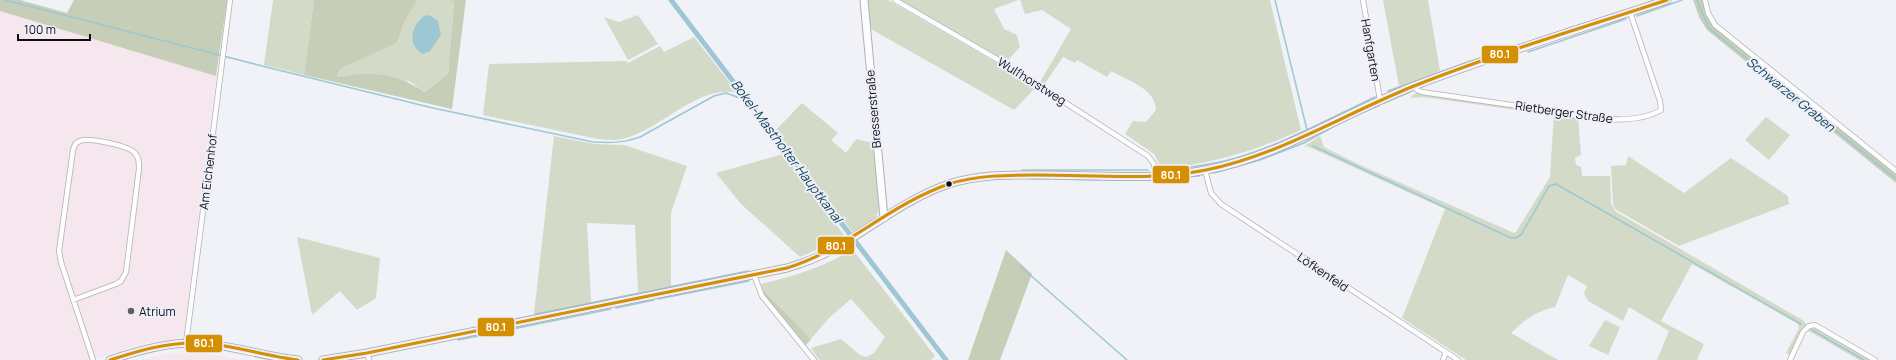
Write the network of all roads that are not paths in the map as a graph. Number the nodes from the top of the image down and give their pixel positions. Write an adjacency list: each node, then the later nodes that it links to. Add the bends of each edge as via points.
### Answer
1 (230, 0): 16 (street, Am Eichenhof)
2 (864, 0): 13 (main road, Bresserstraße)
3 (895, 0): 12 (street, Wulfhorstweg, via 1007,65 1148,156 1154,164)
4 (1363, 0): 9 (street, Hanfgarten)
5 (1667, 0): 7 (main road)
6 (1705, 0): 11 (street, via 1708,13 1715,24)
7 (1630, 12): 8 (main road); 8 (street, Rietberger Straße, via 1660,101 1661,110 1653,115 1618,119 1588,116 1422,92)
8 (1414, 86): 9 (main road)
9 (1380, 100): 10 (main road, via 1273,151)
10 (1205, 170): 12 (main road); 17 (street, Löfkenfeld, via 1211,193 1221,204)
11 (1896, 171)
12 (1156, 176): 13 (main road, via 977,177 932,190 909,201)
13 (884, 218): 14 (main road, via 846,242 805,262)
14 (754, 275): 18 (main road); 23 (street, via 762,296)
15 (73, 300): 15 (street, via 116,284 126,272 139,168 137,157 132,150 90,139 80,141 72,150 59,251 60,262); 19 (street)
16 (186, 343): 20 (main road, via 159,346); 21 (main road, via 216,345)
17 (1446, 352): 24 (street); 25 (street, Löfkenfeld)
18 (368, 357): 22 (main road)
19 (93, 360)
20 (110, 360)
21 (298, 360)
22 (323, 360)
23 (814, 360)
24 (1443, 360)
25 (1458, 360)
26 (1790, 360): 27 (street, via 1803,332 1809,326 1816,325)
27 (1875, 360)

